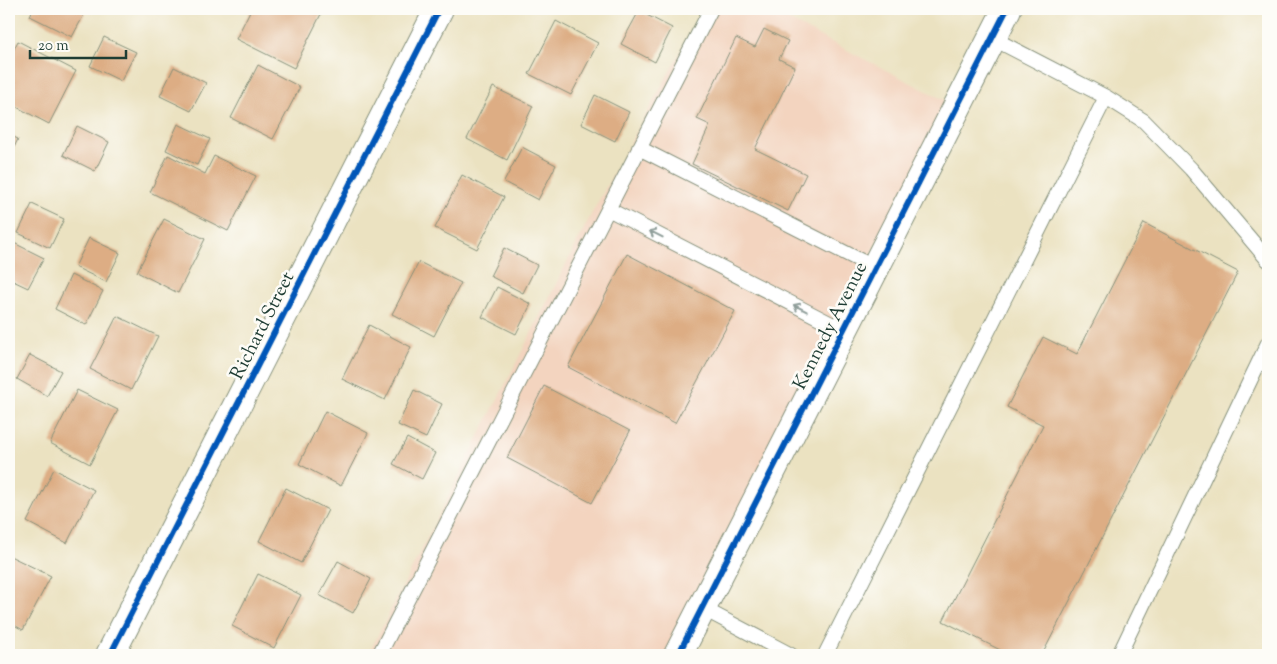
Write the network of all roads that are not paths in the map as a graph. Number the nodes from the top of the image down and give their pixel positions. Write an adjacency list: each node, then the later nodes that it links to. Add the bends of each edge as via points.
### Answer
1 (439, 9): 13 (street, Richard Street)
2 (711, 9): 6 (lane)
3 (1007, 9): 4 (street, Kennedy Avenue)
4 (992, 38): 5 (lane); 9 (street, Kennedy Avenue)
5 (1106, 97): 8 (lane, via 1144,121 1191,169); 17 (lane)
6 (640, 148): 7 (lane); 9 (lane)
7 (608, 209): 10 (lane, one-way to 7); 14 (lane)
8 (1268, 260)
9 (875, 268): 10 (street, Kennedy Avenue)
10 (843, 330): 12 (street, Kennedy Avenue)
11 (1268, 343): 18 (lane)
12 (702, 608): 15 (street, Kennedy Avenue); 16 (lane)
13 (110, 655)
14 (379, 655)
15 (678, 655)
16 (791, 655)
17 (825, 655)
18 (1119, 655)

